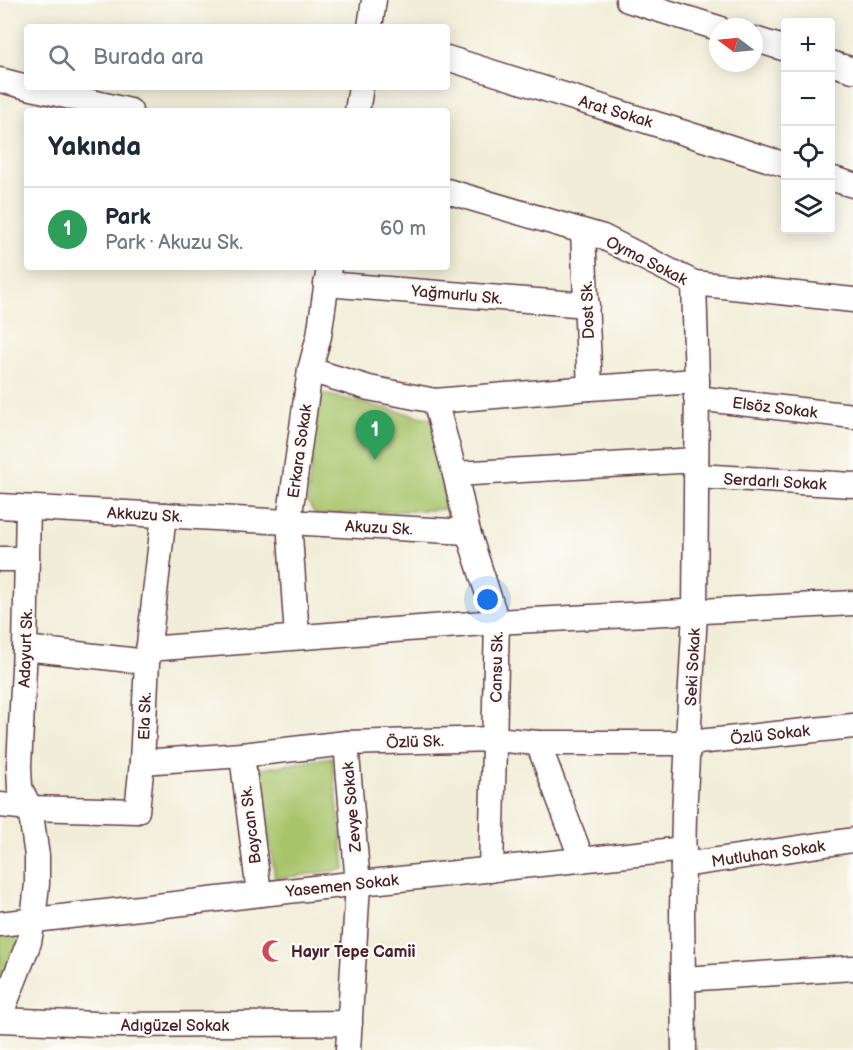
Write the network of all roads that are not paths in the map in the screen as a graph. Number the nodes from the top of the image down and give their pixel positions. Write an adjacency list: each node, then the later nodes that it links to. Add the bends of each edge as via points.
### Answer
1 (374, 0): 3 (street)
2 (628, 0): 4 (street)
3 (370, 24)
4 (709, 25)
5 (763, 42): 6 (street)
6 (781, 47)
7 (450, 59): 16 (street, Arat Sokak)
8 (835, 64): 9 (street)
9 (853, 70)
10 (0, 80): 11 (street)
11 (24, 86)
12 (41, 90): 14 (street)
13 (360, 90): 15 (street)
14 (117, 108)
15 (358, 108)
16 (781, 163)
17 (835, 179): 18 (street)
18 (853, 185)
19 (450, 191): 20 (street, Oyma Sokak)
20 (584, 232): 22 (street, Oyma Sokak, via 603,237); 24 (street, Dost Sk.)
21 (328, 276): 24 (street, Yağmurlu Sk.); 25 (street, Erkara Sokak)
22 (694, 283): 23 (street, Oyma Sokak); 27 (street, Seki Sokak)
23 (853, 300)
24 (587, 305): 26 (street, Dost Sk.)
25 (310, 370): 28 (street, Elsöz Sokak, via 369,388); 36 (street, Erkara Sokak)
26 (590, 388): 27 (street, Elsöz Sokak); 28 (street, Elsöz Sokak)
27 (696, 389): 29 (street, Elsöz Sokak); 30 (street, Seki Sokak)
28 (435, 400): 31 (street, Cansu Sk.)
29 (853, 416)
30 (696, 468): 31 (street, Serdarlı Sokak); 32 (street, Serdarlı Sokak); 41 (street, Seki Sokak)
31 (455, 474): 37 (street, Cansu Sk.)
32 (853, 485)
33 (0, 506): 34 (street, Akkuzu Sk.)
34 (28, 508): 35 (street, Akkuzu Sk.); 39 (street, Adayurt Sk.)
35 (164, 515): 36 (street, Akkuzu Sk.); 45 (street, Ela Sk.)
36 (289, 521): 37 (street, Akuzu Sk.); 43 (street, Erkara Sokak)
37 (468, 532): 42 (street, Cansu Sk.)
38 (0, 559): 39 (street)
39 (27, 559): 44 (street, Adayurt Sk.)
40 (853, 603): 41 (street)
41 (695, 612): 42 (street); 48 (street, Seki Sokak)
42 (496, 622): 43 (street); 47 (street, Cansu Sk.)
43 (297, 637): 45 (street)
44 (25, 648): 45 (street); 53 (street, Adayurt Sk.)
45 (148, 656): 52 (street, Ela Sk.)
46 (853, 726): 48 (street, Özlü Sokak)
47 (494, 739): 49 (street, Özlü Sk.); 50 (street, Özlü Sk.); 58 (street, Cansu Sk.)
48 (688, 742): 50 (street, Özlü Sk.); 56 (street, Seki Sokak)
49 (346, 743): 51 (street, Özlü Sk.); 59 (street, Zevye Sokak)
50 (538, 743): 57 (street)
51 (242, 755): 52 (street, Özlü Sk.); 60 (street, Baycan Sk.)
52 (142, 762): 53 (street, Ela Sk., via 136,811)
53 (17, 793): 54 (street); 61 (street, Adayurt Sk., via 36,856)
54 (0, 805)
55 (853, 840): 56 (street, Mutluhan Sokak)
56 (683, 857): 57 (street, Yasemen Sokak); 64 (street, Seki Sokak)
57 (582, 860): 58 (street, Yasemen Sokak)
58 (491, 870): 59 (street, Yasemen Sokak)
59 (358, 884): 60 (street, Yasemen Sokak); 66 (street, Zevye Sokak)
60 (259, 894): 61 (street, Yasemen Sokak)
61 (33, 920): 62 (street, Yasemen Sokak); 65 (street, Adayurt Sk.)
62 (0, 924)
63 (853, 968): 64 (street)
64 (684, 979): 68 (street, Seki Sokak)
65 (0, 1018): 66 (street, Adıgüzel Sokak, via 120,1025)
66 (350, 1023): 67 (street, Zevye Sokak)
67 (348, 1050)
68 (684, 1050)

